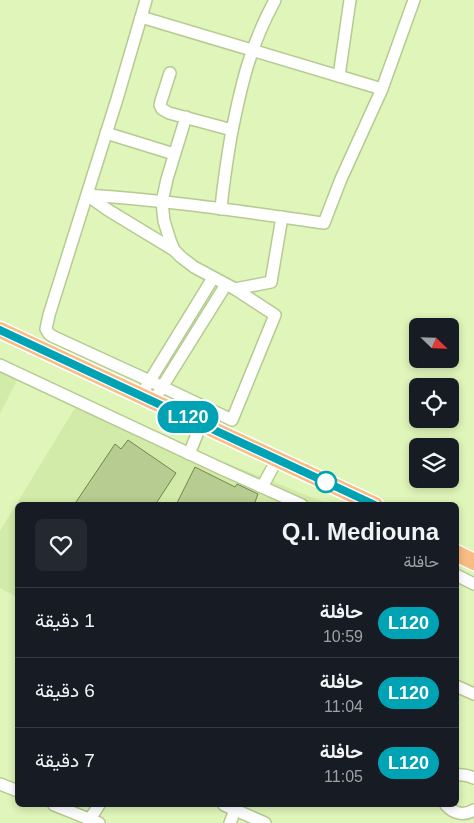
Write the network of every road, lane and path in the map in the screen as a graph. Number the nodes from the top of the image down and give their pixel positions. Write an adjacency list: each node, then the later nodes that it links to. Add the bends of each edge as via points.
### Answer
1 (146, 0): 5 (street)
2 (274, 0): 6 (street)
3 (350, 0): 8 (street)
4 (414, 0): 9 (street)
5 (141, 16): 6 (street); 12 (street)
6 (252, 50): 8 (street); 11 (street)
7 (170, 73): 10 (street, via 161,108)
8 (339, 76): 9 (street)
9 (382, 89): 17 (street, via 324,223)
10 (186, 117): 11 (street); 13 (street)
11 (232, 130): 16 (street)
12 (106, 133): 13 (street); 14 (street)
13 (174, 154): 15 (street)
14 (87, 196): 15 (street); 18 (street); 27 (street, via 47,330 54,337)
15 (162, 202): 16 (street); 18 (street, via 166,232)
16 (221, 209): 17 (street)
17 (282, 217): 21 (street, via 271,282)
18 (174, 250): 19 (street)
19 (213, 278): 20 (street); 23 (street)
20 (224, 284): 21 (street); 25 (street)
21 (236, 289): 28 (street, via 275,315 232,420)
22 (0, 330): 28 (highway)
23 (179, 333): 25 (street); 27 (street)
24 (0, 339): 29 (highway)
25 (190, 341): 28 (street)
26 (0, 365): 30 (street)
27 (150, 381): 28 (street); 28 (street)
28 (152, 394): 35 (highway)
29 (198, 432): 30 (street); 31 (highway)
30 (189, 454): 32 (street)
31 (272, 467): 32 (street); 34 (highway)
32 (262, 487): 33 (street)
33 (295, 502)
34 (349, 502)
35 (369, 502)
36 (459, 545): 37 (highway)
37 (474, 552)
38 (459, 554): 39 (highway)
39 (474, 562)
40 (459, 576): 41 (street)
41 (474, 584)
42 (459, 687): 43 (street)
43 (474, 694)
44 (473, 774): 45 (street)
45 (459, 775)
46 (0, 784): 47 (street)
47 (15, 791)
48 (98, 807): 55 (street)
49 (228, 807): 52 (street)
50 (448, 807): 54 (street)
51 (75, 808): 55 (street)
52 (235, 810): 56 (street); 57 (street)
53 (474, 810): 54 (street)
54 (456, 818)
55 (94, 821)
56 (230, 823)
57 (265, 823)

